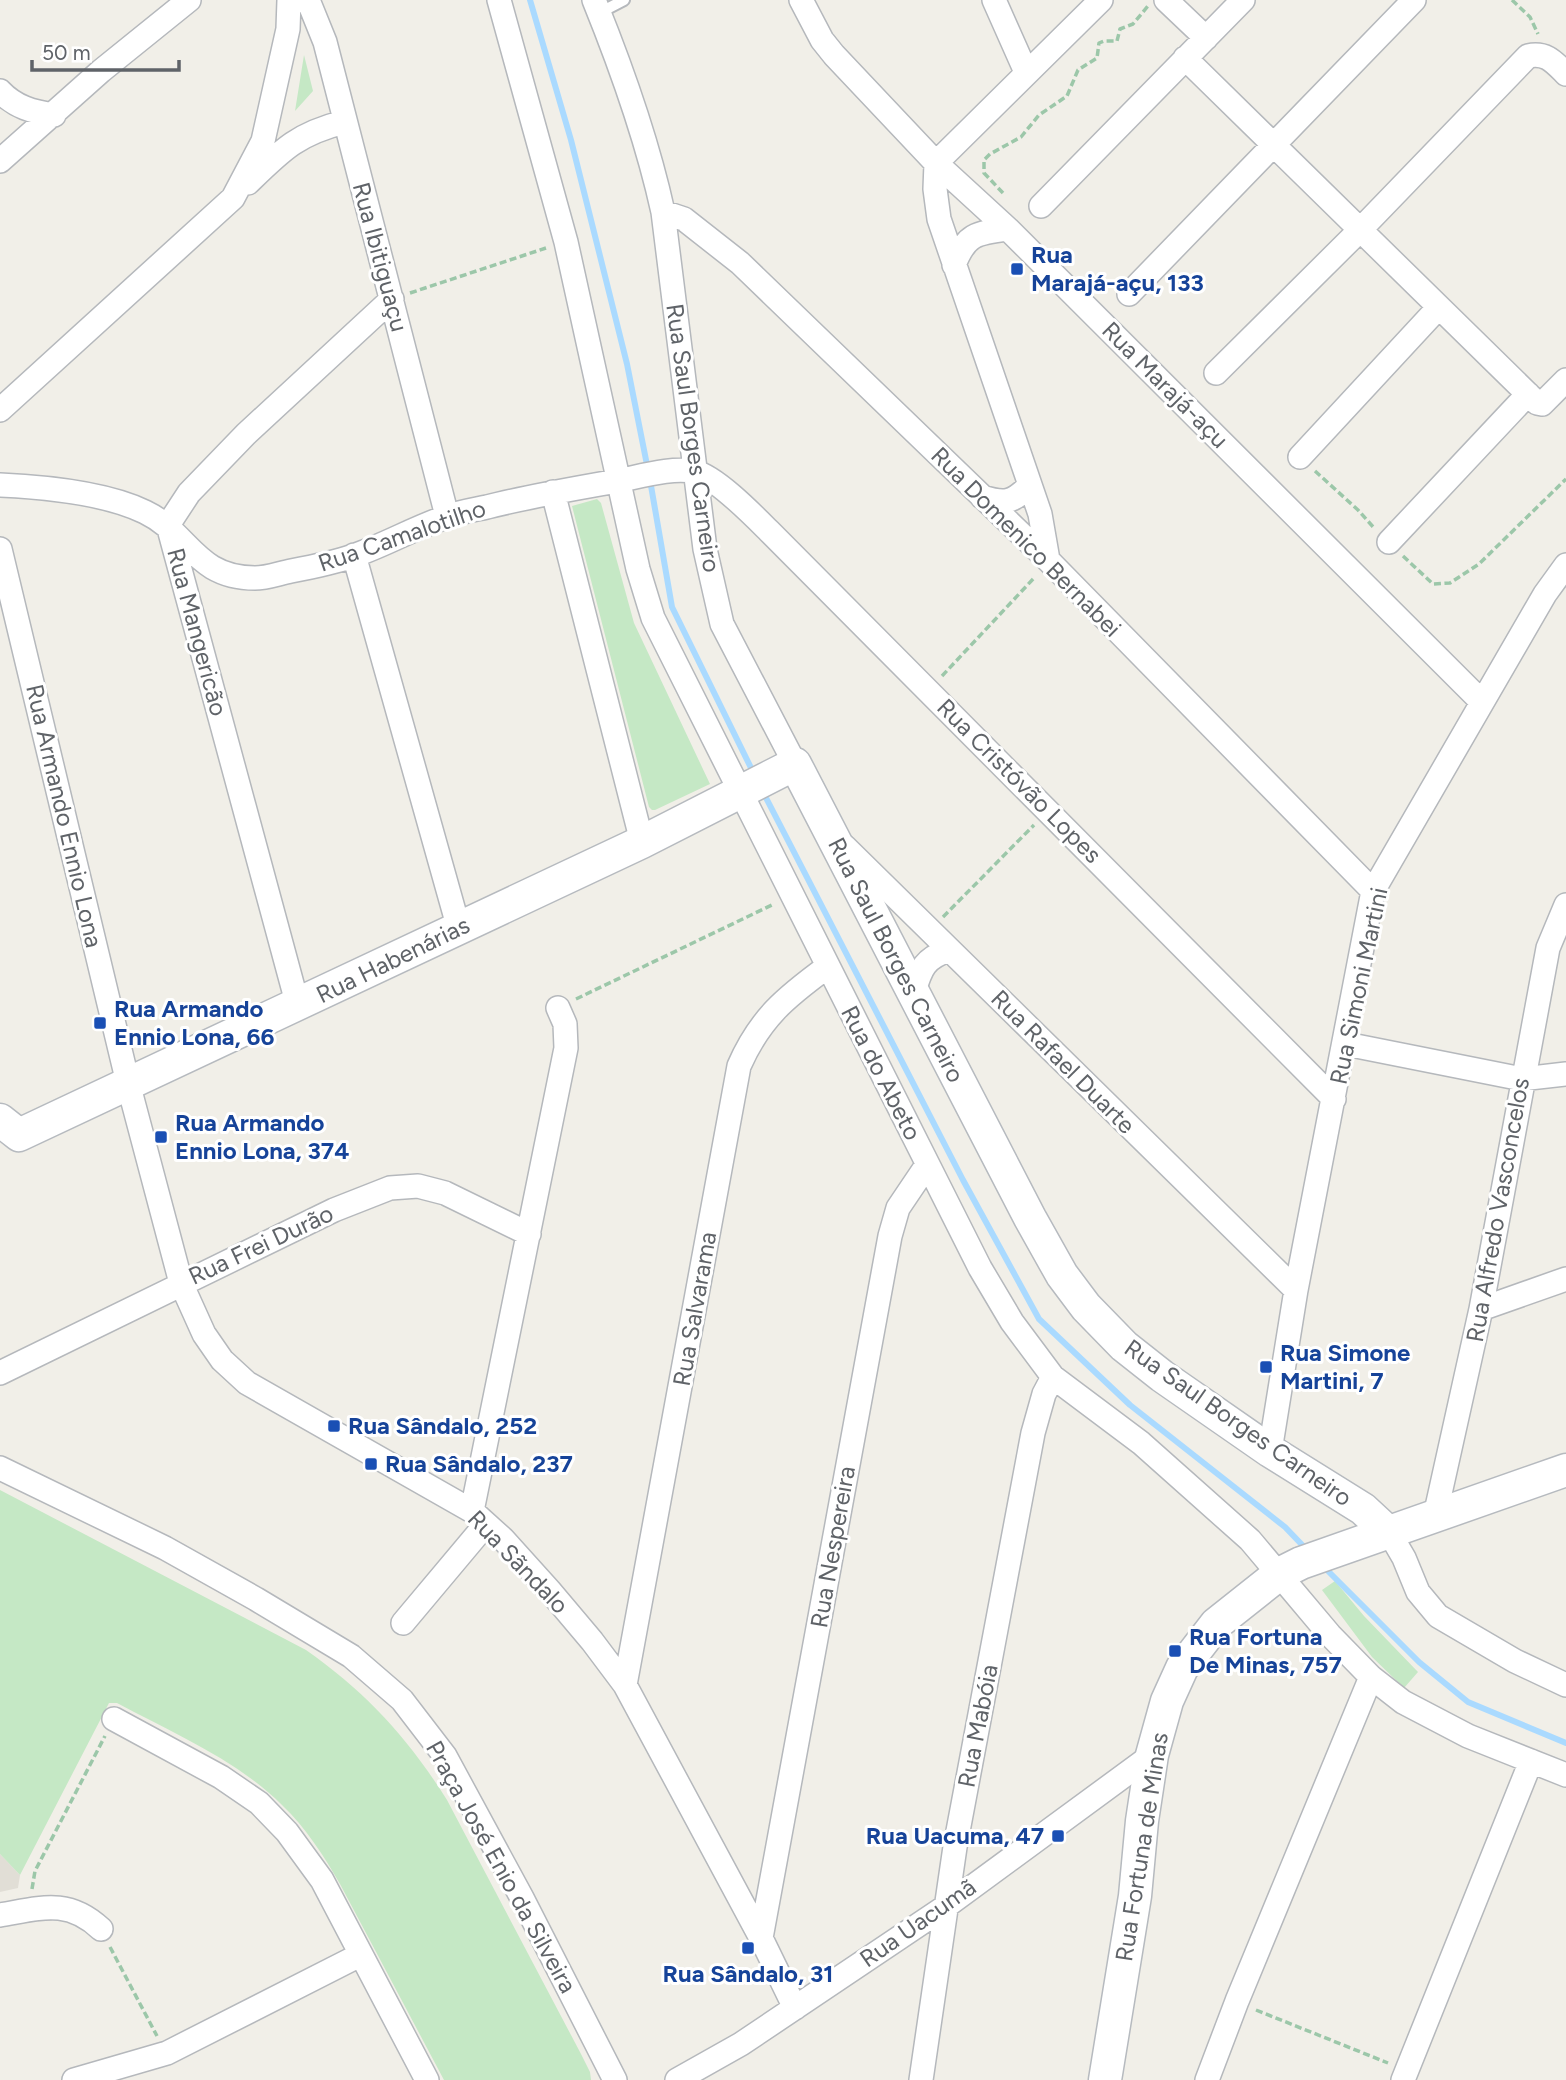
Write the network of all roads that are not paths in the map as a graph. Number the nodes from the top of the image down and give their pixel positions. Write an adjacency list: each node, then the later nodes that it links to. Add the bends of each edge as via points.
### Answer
1 (188, 0): 18 (street)
2 (289, 0): 23 (street, via 288,29 262,141)
3 (308, 0): 19 (street, Rua Ibitiguaçu, via 325,42)
4 (499, 0): 38 (street, Rua do Abeto)
5 (624, 0): 12 (lane)
6 (801, 0): 22 (street, Rua Marajá-açu, via 834,55)
7 (994, 0): 15 (street)
8 (1101, 0): 15 (street)
9 (1166, 0): 13 (street)
10 (1243, 0): 13 (street)
11 (1414, 0): 20 (street)
12 (597, 7): 25 (street, Rua Saul Borges Carneiro, via 634,103)
13 (1206, 37): 14 (street)
14 (1185, 58): 20 (street); 24 (street)
15 (1026, 72): 22 (street)
16 (1566, 74): 27 (street, via 1539,53 1528,56)
17 (0, 91): 18 (street, via 19,106)
18 (54, 115): 21 (street)
19 (344, 122): 23 (street, via 292,143); 30 (street, Rua Ibitiguaçu)
20 (1273, 145): 27 (street); 29 (street)
21 (0, 161)
22 (936, 163): 26 (street, Rua Marajá-açu); 28 (street, via 939,219)
23 (233, 198): 35 (street)
24 (1041, 206)
25 (663, 212): 37 (street, Rua Saul Borges Carneiro); 42 (street, Rua Domenico Bernabei, via 684,219 740,263)
26 (1008, 229): 28 (street, via 968,239); 50 (street, Rua Marajá-açu)
27 (1360, 230): 31 (street); 32 (street)
28 (954, 265): 40 (street)
29 (1129, 294)
30 (392, 299): 43 (street, Rua Ibitiguaçu); 44 (street, Rua Mangericão, via 246,434 189,493)
31 (1439, 307): 34 (street); 36 (street)
32 (1216, 373)
33 (1566, 380): 34 (street, via 1542,404)
34 (1528, 394): 45 (street)
35 (0, 410)
36 (1300, 457)
37 (689, 471): 38 (street, Rua Camalotilho); 51 (street, Rua Saul Borges Carneiro, via 722,624); 67 (street, Rua Cristóvão Lopes, via 716,484 769,531)
38 (626, 479): 41 (street, Rua Camalotilho); 52 (street, Rua do Abeto, via 638,569 653,618)
39 (0, 485): 44 (street, Rua Camalotilho, via 40,487 122,503)
40 (1029, 486): 42 (street, via 1011,501); 48 (street, via 1043,523)
41 (553, 492): 43 (street, Rua Camalotilho); 54 (street)
42 (982, 497): 48 (street, Rua Domenico Bernabei)
43 (447, 516): 47 (street, Rua Camalotilho)
44 (168, 526): 47 (street, Rua Camalotilho, via 204,564 232,575 256,578); 61 (street, Rua Mangericão)
45 (1389, 542)
46 (0, 549): 66 (street, Rua Armando Ennio Lona)
47 (355, 555): 57 (street)
48 (1049, 561): 55 (street, Rua Domenico Bernabei)
49 (1566, 565): 50 (street, Rua Simoni Martini)
50 (1482, 702): 55 (street, Rua Simoni Martini)
51 (789, 767): 52 (street, Rua Habenárias); 53 (street, Rua Saul Borges Carneiro)
52 (745, 789): 54 (street, Rua Habenárias); 59 (street, Rua do Abeto)
53 (830, 832): 58 (street, Rua Rafael Duarte); 60 (street, Rua Saul Borges Carneiro)
54 (642, 842): 57 (street, Rua Habenárias)
55 (1373, 891): 63 (street, Rua Simoni Martini)
56 (1566, 905): 65 (street, Rua Alfredo Vasconcelos, via 1548,948)
57 (459, 929): 61 (street, Rua Habenárias)
58 (949, 950): 60 (street, via 924,964); 73 (street, Rua Rafael Duarte)
59 (827, 967): 69 (street, Rua do Abeto); 86 (street, Rua Salvarama, via 788,996 766,1020 740,1066)
60 (913, 994): 77 (street, Rua Saul Borges Carneiro, via 1030,1219 1086,1307 1162,1376)
61 (298, 1006): 66 (street, Rua Habenárias)
62 (558, 1008): 70 (street, via 565,1024 566,1048)
63 (1346, 1044): 65 (street); 67 (street, Rua Simoni Martini)
64 (1566, 1074): 65 (street)
65 (1522, 1079): 74 (street, Rua Alfredo Vasconcelos)
66 (128, 1083): 68 (street, Rua Habenárias); 72 (street, Rua Sãndalo)
67 (1334, 1099): 73 (street, Rua Simoni Martini)
68 (6, 1133)
69 (927, 1165): 76 (street, Rua do Abeto, via 1012,1322); 95 (street, Rua Nespereira, via 898,1208 890,1236)
70 (529, 1234): 72 (street, Rua Frei Durão, via 445,1193 418,1186 390,1188); 81 (street)
71 (1566, 1279): 74 (street)
72 (181, 1283): 75 (street, Rua Frei Durão); 81 (street, Rua Sãndalo, via 204,1334 222,1360 247,1383)
73 (1296, 1290): 77 (street, Rua Simoni Martini)
74 (1482, 1309): 80 (street, Rua Alfredo Vasconcelos)
75 (0, 1373)
76 (1053, 1377): 83 (street, Rua do Abeto); 92 (street, Rua Mabóia, via 1033,1433)
77 (1270, 1451): 82 (street, Rua Saul Borges Carneiro, via 1363,1509)
78 (0, 1468): 101 (street, Praça José Enio da Silveira, via 166,1548 256,1599 351,1656 402,1700 445,1756)
79 (1566, 1470): 80 (street, Rua Fortuna de Minas)
80 (1435, 1516): 82 (street, Rua Fortuna de Minas)
81 (479, 1517): 84 (street); 86 (street, Rua Sãndalo, via 592,1640)
82 (1390, 1534): 83 (street, Rua Fortuna de Minas); 87 (street, Rua Saul Borges Carneiro, via 1418,1592 1438,1616)
83 (1290, 1569): 85 (street, Rua do Abeto, via 1330,1635); 89 (street, Rua Fortuna de Minas, via 1216,1624 1182,1668)
84 (403, 1623)
85 (1371, 1677): 90 (street, Rua do Abeto, via 1402,1703 1437,1722); 105 (street)
86 (625, 1685): 95 (street, Rua Sãndalo)
87 (1566, 1685)
88 (114, 1719): 96 (street, via 259,1803 322,1880)
89 (1152, 1755): 92 (street, Rua Uacumã); 104 (street, Rua Fortuna de Minas)
90 (1531, 1761): 91 (street, Rua do Abeto); 98 (street)
91 (1566, 1775)
92 (945, 1907): 97 (street, Rua Uacumã); 103 (street, Rua Mabóia)
93 (0, 1915): 94 (street, via 66,1908)
94 (101, 1929)
95 (761, 1938): 97 (street, Rua Sãndalo)
96 (360, 1955): 99 (street, via 167,2053); 100 (street)
97 (796, 2008): 102 (street, Rua Uacumã)
98 (1405, 2075)
99 (74, 2080)
100 (427, 2080)
101 (615, 2080)
102 (677, 2080)
103 (920, 2080)
104 (1105, 2080)
105 (1207, 2080)

